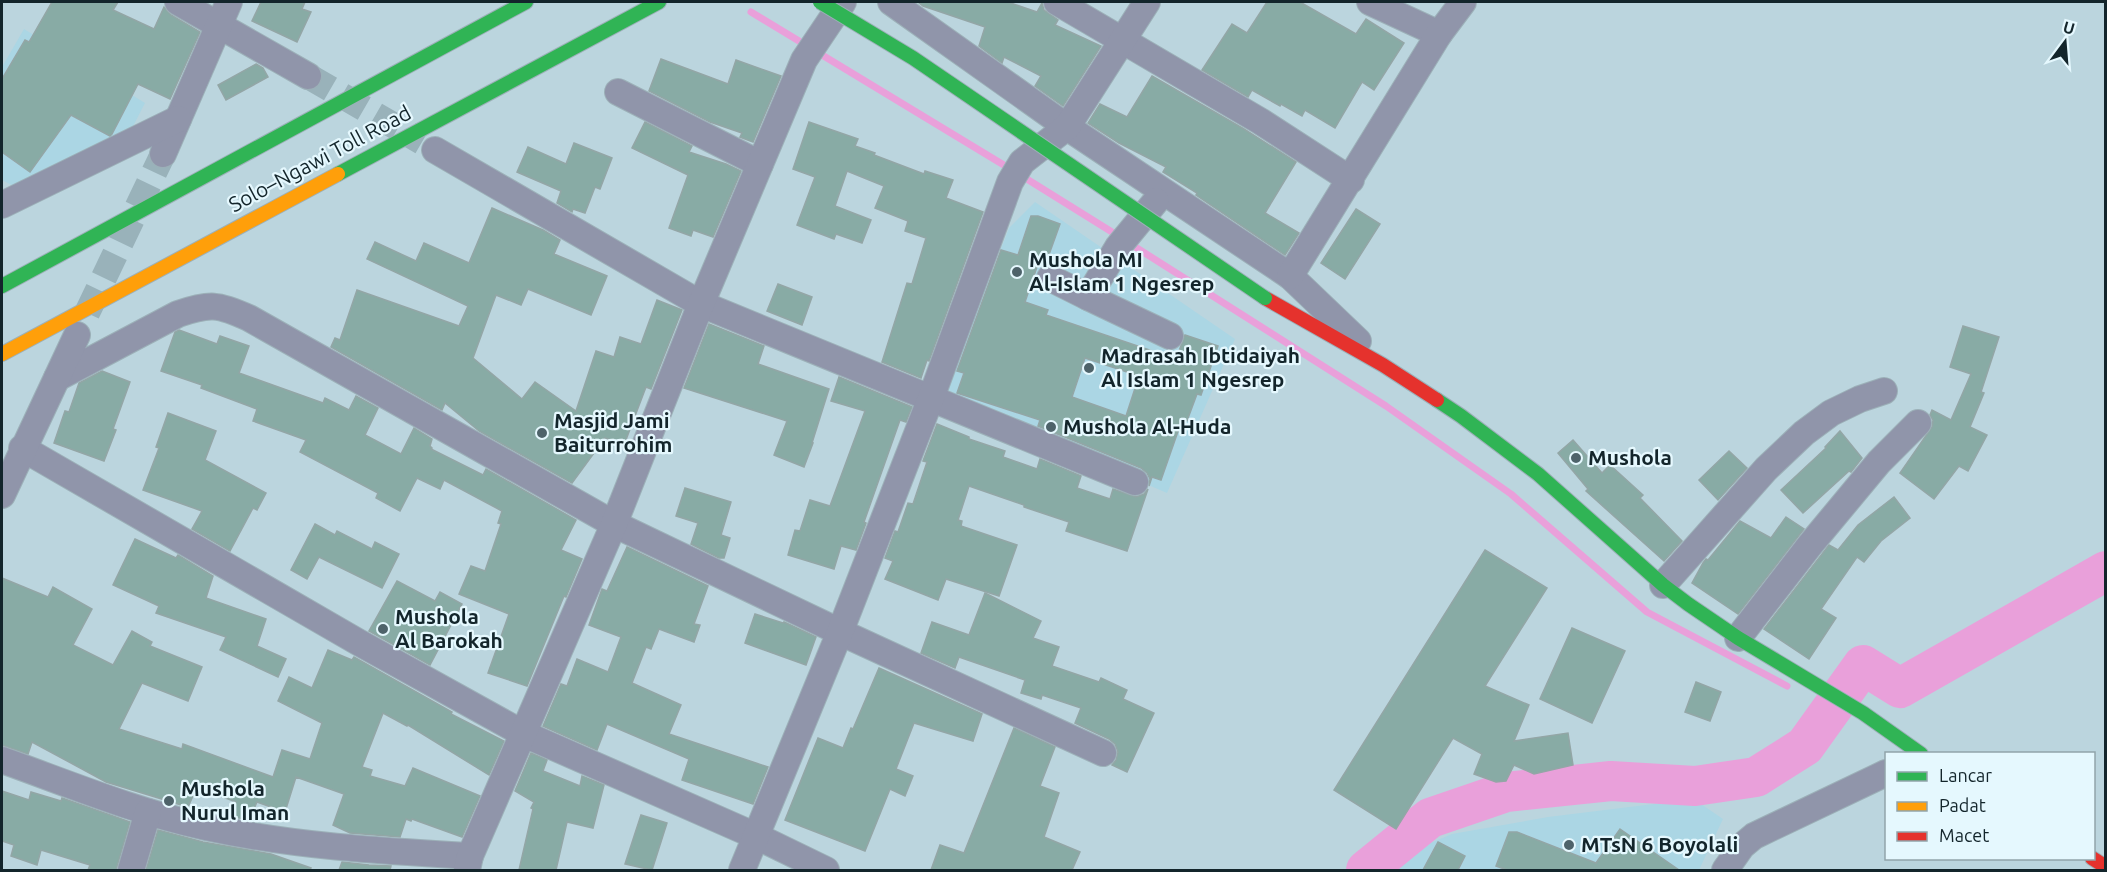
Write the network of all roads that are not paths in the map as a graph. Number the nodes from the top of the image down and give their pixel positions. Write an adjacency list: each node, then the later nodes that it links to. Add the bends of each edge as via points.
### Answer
1 (178, 2): 12 (street)
2 (229, 2): 12 (street)
3 (526, 2): 27 (main road, Solo–Ngawi Toll Road)
4 (659, 2): 32 (main road, Solo–Ngawi Toll Road)
5 (820, 2): 33 (main road, bridge, via 913,58 1265,298)
6 (843, 2): 21 (street, via 804,60)
7 (891, 2): 18 (street)
8 (1057, 2): 14 (street)
9 (1147, 2): 14 (street)
10 (1370, 2): 13 (street)
11 (1463, 2): 13 (street)
12 (218, 25): 15 (street); 17 (street)
13 (1439, 34): 22 (street)
14 (1124, 39): 18 (street); 22 (street)
15 (308, 76)
16 (618, 92): 21 (street)
17 (178, 119): 20 (street); 24 (street)
18 (1067, 127): 23 (street); 36 (street, via 1016,172)
19 (435, 150): 29 (street)
20 (163, 154)
21 (760, 164): 29 (street)
22 (1351, 180): 25 (street)
23 (1164, 192): 25 (street); 28 (street, via 1118,247)
24 (8, 194)
25 (1290, 276): 33 (street)
26 (1050, 278): 28 (street)
27 (2, 286)
28 (1088, 297): 31 (street)
29 (701, 304): 36 (street); 41 (street)
30 (77, 335): 34 (street)
31 (1170, 336)
32 (2, 354)
33 (1383, 365): 42 (main road, via 1461,416 1538,474)
34 (57, 378): 38 (street); 41 (street, via 178,314 199,307 228,308)
35 (1884, 391): 42 (street, via 1832,413 1804,434 1766,469)
36 (931, 398): 39 (street); 43 (street)
37 (1918, 423): 44 (street, via 1879,462 1809,545)
38 (22, 448): 40 (street); 45 (street)
39 (1136, 482)
40 (2, 495)
41 (614, 524): 43 (street); 45 (street)
42 (1663, 585): 44 (main road)
43 (840, 632): 47 (street); 51 (street)
44 (1738, 638): 46 (main road)
45 (524, 734): 51 (street); 52 (street)
46 (1920, 752)
47 (1103, 753)
48 (2, 760): 50 (street)
49 (1885, 774): 56 (street, via 1754,836)
50 (148, 812): 52 (street, via 283,841 418,853); 53 (street)
51 (756, 836): 54 (street); 55 (street)
52 (469, 863)
53 (131, 870)
54 (742, 870)
55 (826, 870)
56 (1725, 870)

